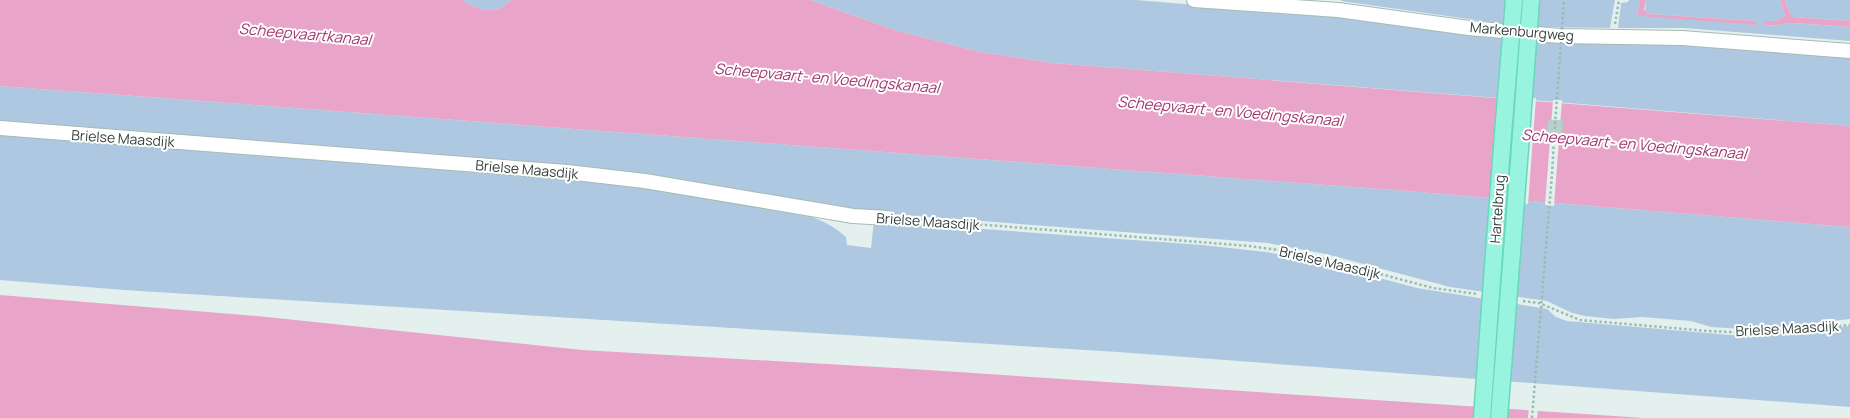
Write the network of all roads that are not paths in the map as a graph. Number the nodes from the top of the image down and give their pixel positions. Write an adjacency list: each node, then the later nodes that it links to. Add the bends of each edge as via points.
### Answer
1 (1194, 0): 4 (street, Markenburgweg, via 1338,10 1469,28 1560,36 1682,38)
2 (1514, 0): 7 (main road, Hartelbrug, bridge)
3 (1531, 0): 8 (main road, Hartelbrug, bridge)
4 (1850, 51)
5 (0, 128): 6 (street, Brielse Maasdijk, via 567,172 645,181 853,216)
6 (888, 218)
7 (1482, 418)
8 (1499, 418)

